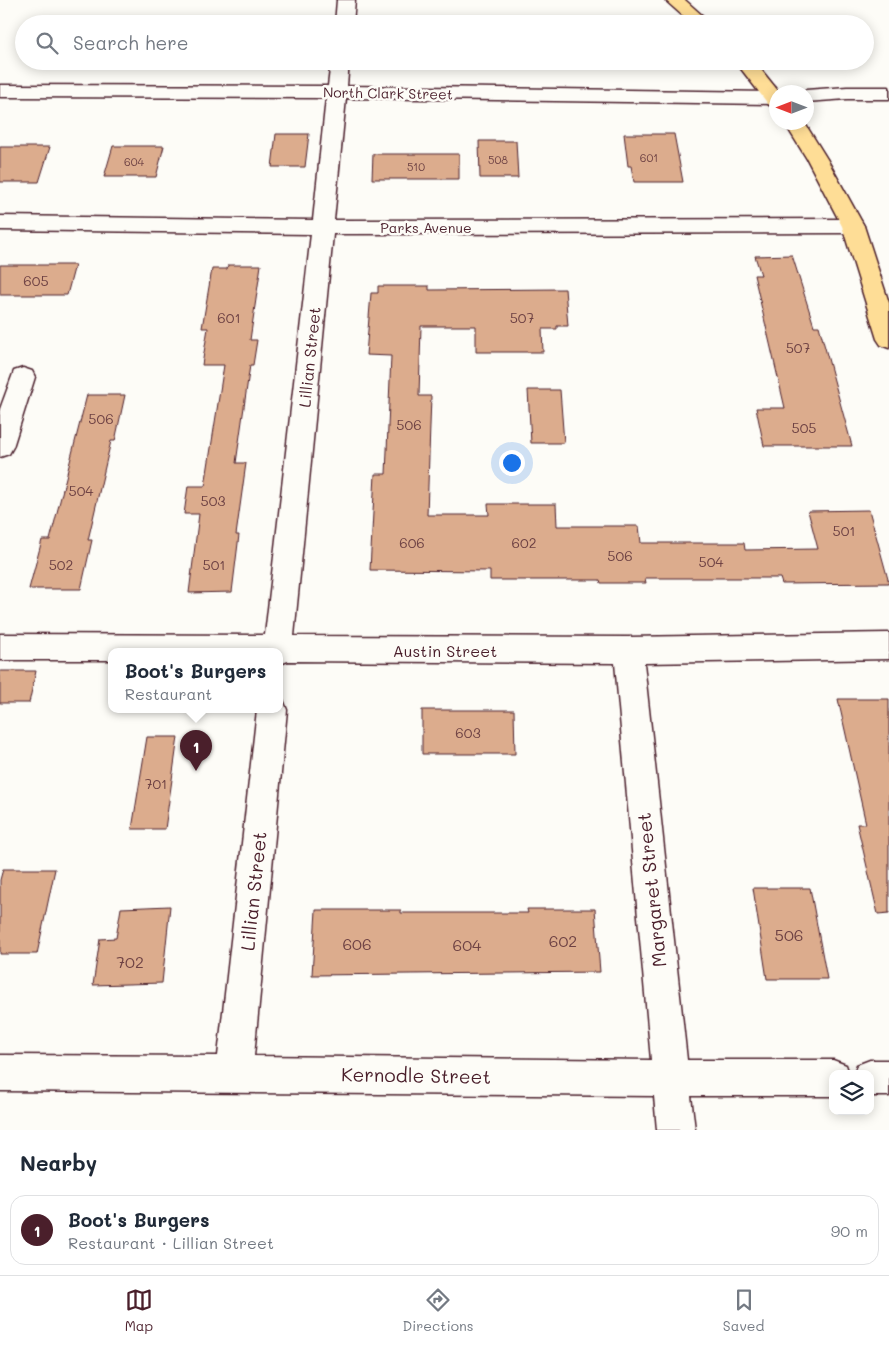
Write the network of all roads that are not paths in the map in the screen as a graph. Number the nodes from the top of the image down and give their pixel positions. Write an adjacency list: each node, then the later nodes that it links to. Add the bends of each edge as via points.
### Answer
1 (346, 0): 3 (street)
2 (674, 0): 4 (main road)
3 (345, 15)
4 (692, 15)
5 (339, 70): 9 (street, Lillian Street)
6 (752, 70): 7 (main road)
7 (769, 91)
8 (0, 92): 9 (street, North Clark Street)
9 (336, 92): 12 (street, North Clark Street); 16 (street, Lillian Street)
10 (889, 93): 11 (street)
11 (814, 95)
12 (769, 99)
13 (799, 130): 15 (main road)
14 (0, 223): 16 (street, Parks Avenue)
15 (853, 226): 16 (street, Parks Avenue); 17 (main road)
16 (322, 227): 22 (street, Lillian Street)
17 (889, 340)
18 (23, 377): 19 (street)
19 (0, 446)
20 (889, 646): 24 (street, Austin Street)
21 (0, 647): 23 (street, Austin Street)
22 (278, 648)
23 (108, 649)
24 (628, 650): 25 (street, Austin Street); 32 (street, Margaret Street)
25 (283, 651)
26 (272, 713): 28 (street, Lillian Street)
27 (0, 1073): 28 (street, Kernodle Street)
28 (234, 1073): 32 (street, Kernodle Street)
29 (829, 1078): 32 (street, Kernodle Street)
30 (874, 1078): 31 (street)
31 (889, 1078)
32 (670, 1079): 33 (street, Margaret Street)
33 (676, 1130)

